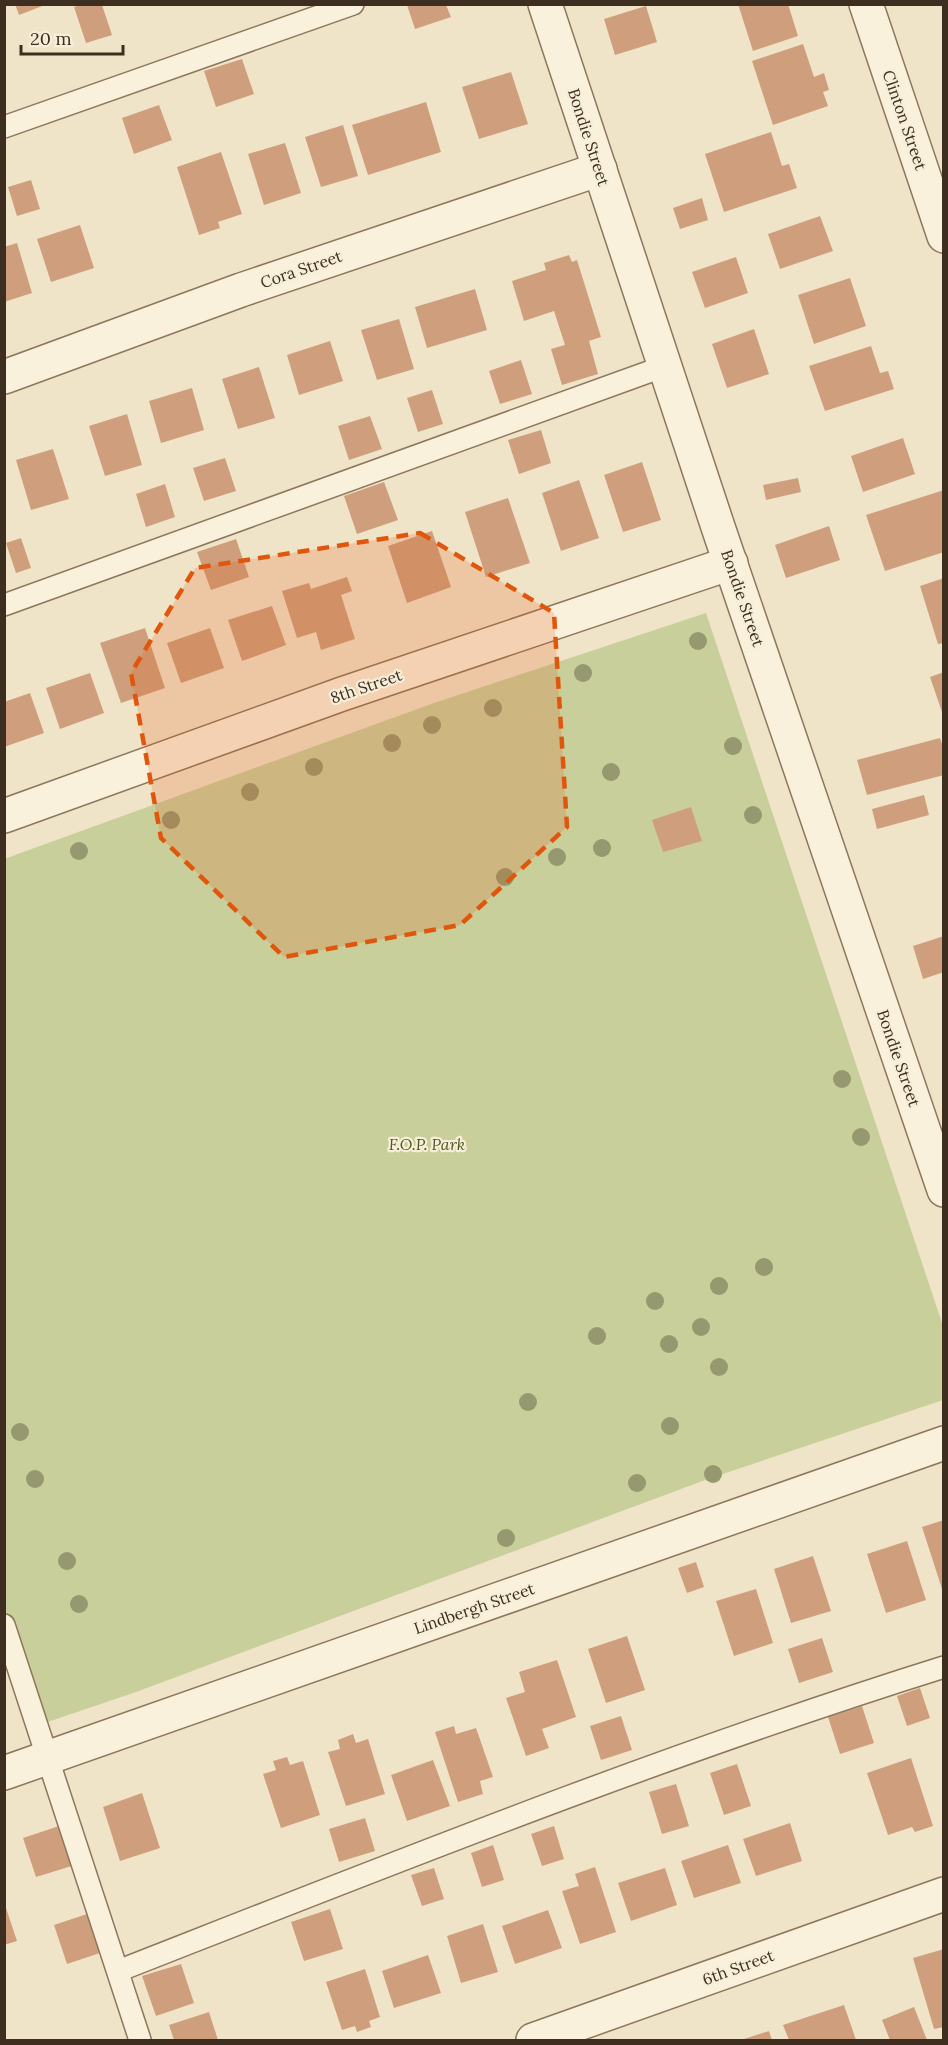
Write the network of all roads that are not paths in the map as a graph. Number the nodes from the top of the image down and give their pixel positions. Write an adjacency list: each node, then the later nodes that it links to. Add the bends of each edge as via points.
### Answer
1 (353, 4): 4 (lane)
2 (546, 4): 5 (street, Bondie Street)
3 (866, 4): 6 (street, Clinton Street)
4 (4, 127)
5 (600, 169): 7 (street, Bondie Street); 8 (street, Cora Street, via 241,290)
6 (944, 236)
7 (665, 366): 9 (street, Bondie Street); 10 (lane)
8 (4, 377)
9 (730, 563): 11 (street, 8th Street, via 342,694); 12 (street, Bondie Street)
10 (4, 605)
11 (4, 816)
12 (944, 1190)
13 (944, 1443): 16 (street, Lindbergh Street)
14 (4, 1625): 16 (lane)
15 (944, 1667): 19 (lane, via 818,1706 554,1802)
16 (49, 1758): 17 (street, Lindbergh Street); 19 (lane)
17 (4, 1773)
18 (944, 1894): 21 (street, 6th Street)
19 (118, 1971): 20 (lane)
20 (141, 2040)
21 (533, 2040)

